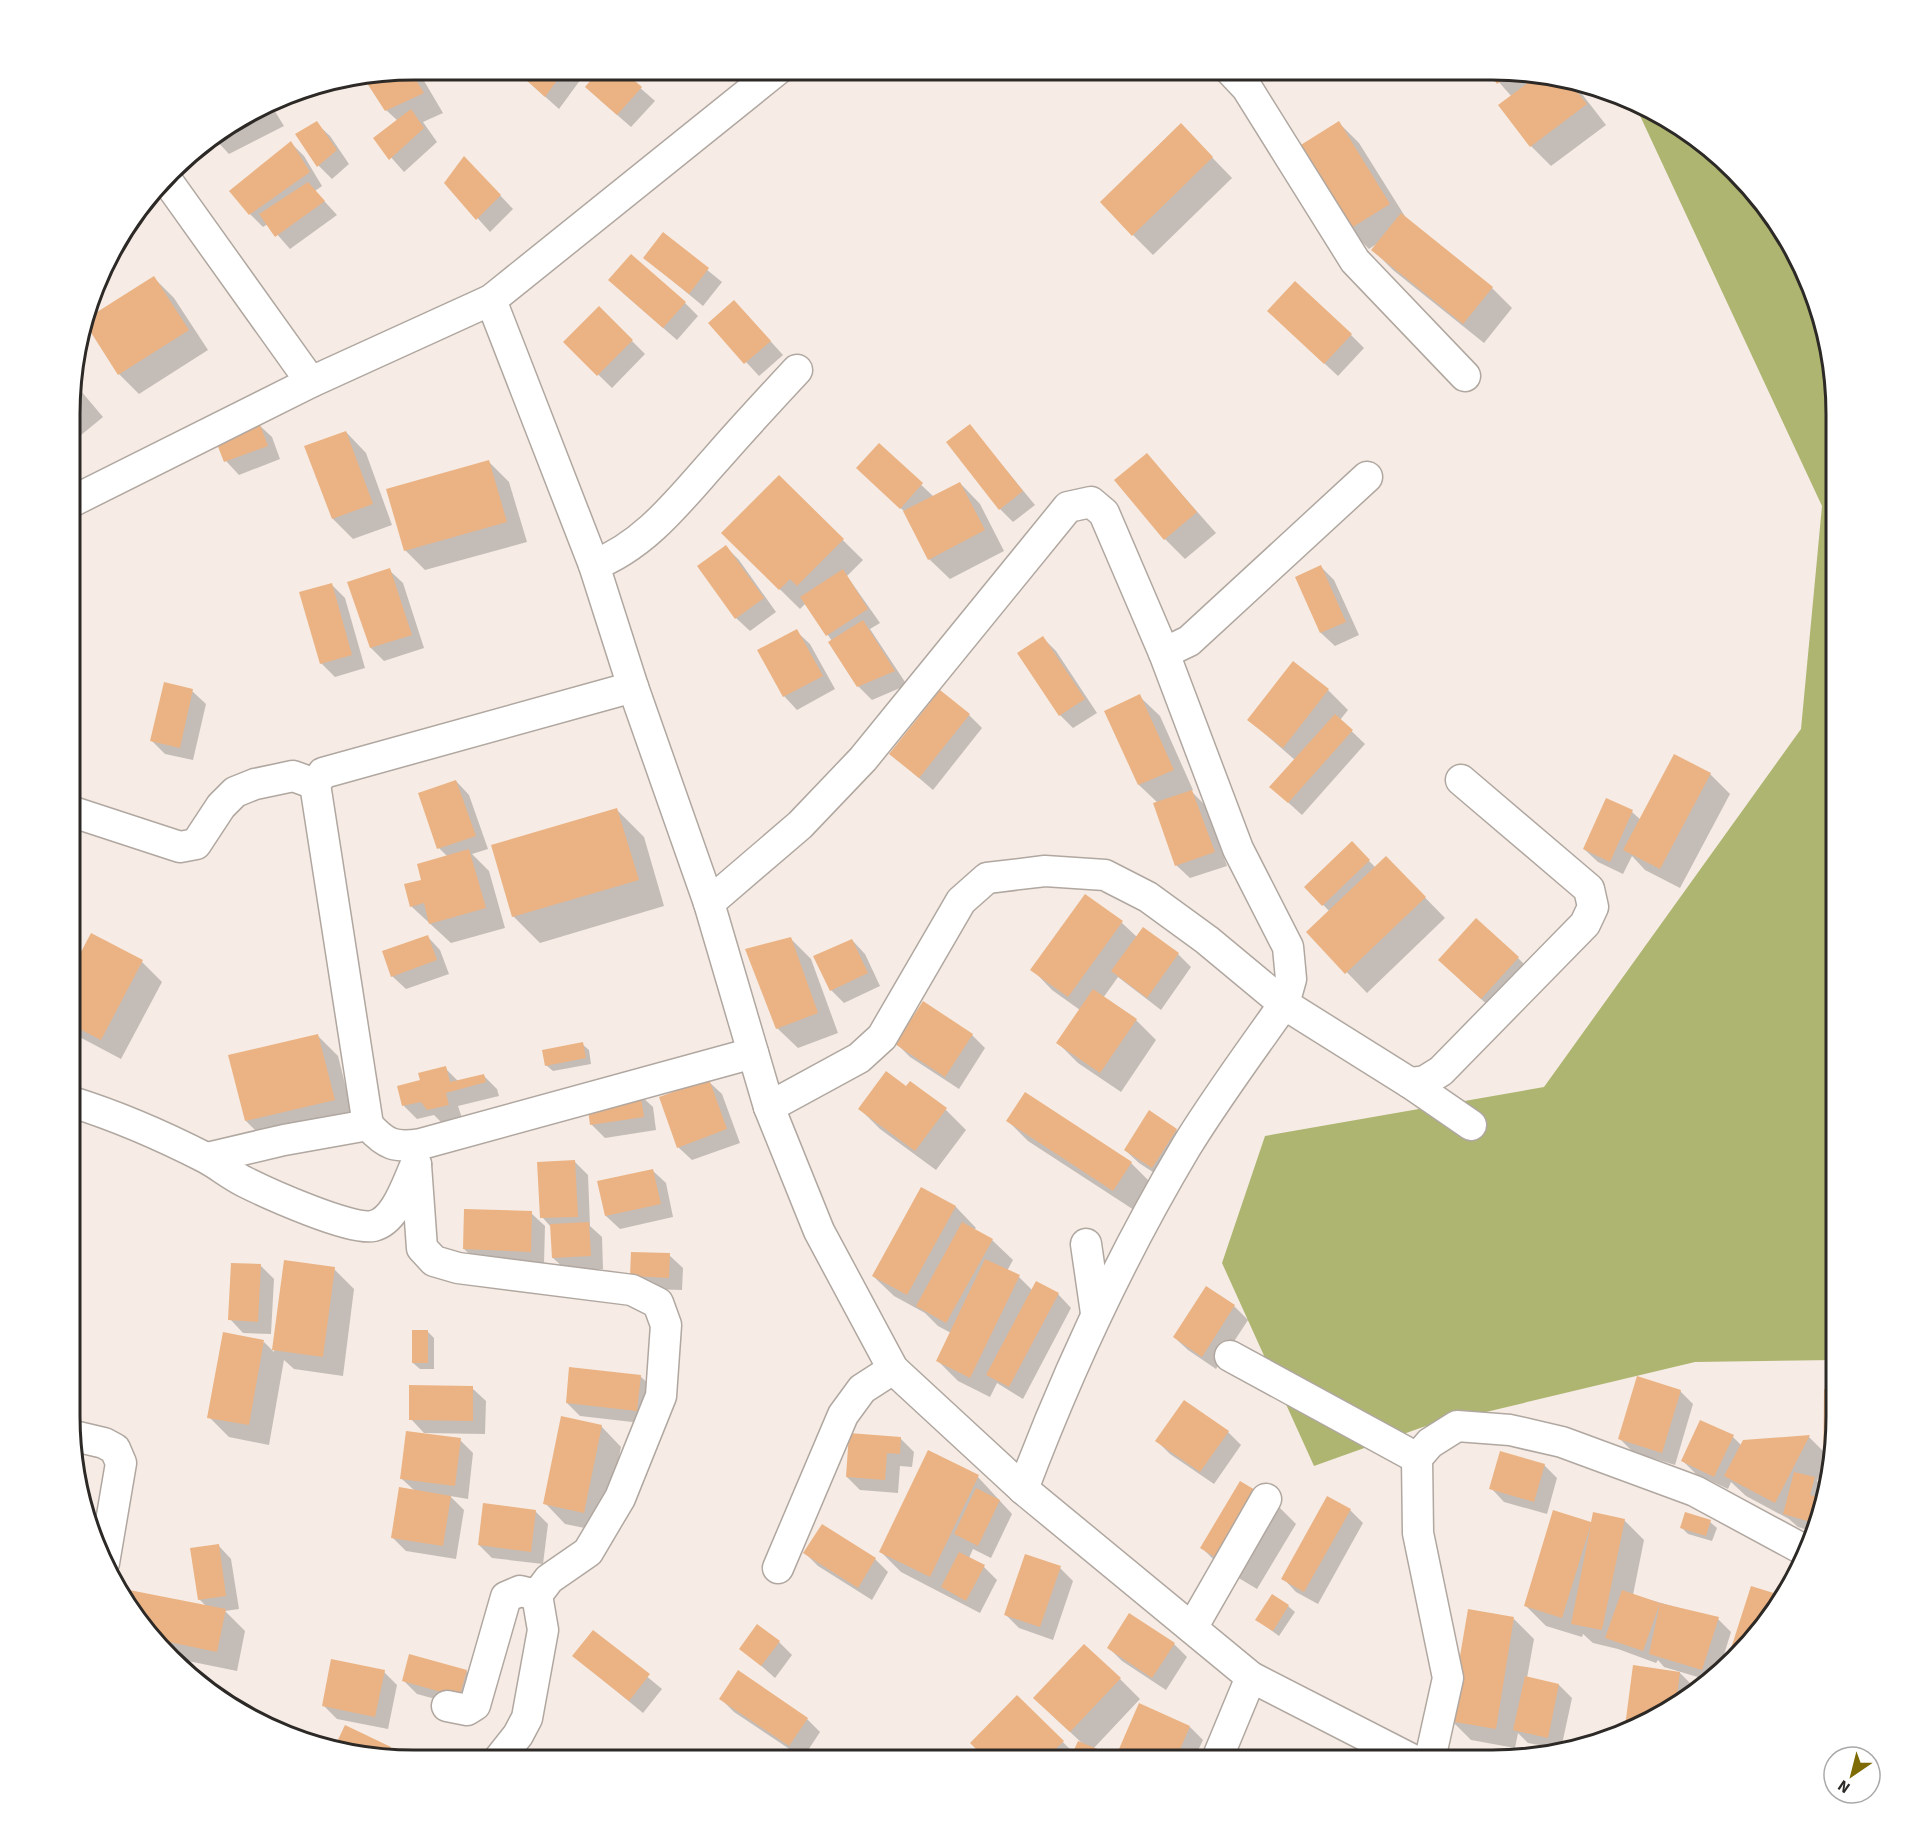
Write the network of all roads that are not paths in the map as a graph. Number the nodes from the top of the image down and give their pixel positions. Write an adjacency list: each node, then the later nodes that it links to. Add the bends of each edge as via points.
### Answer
1 (766, 79): 4 (street)
2 (1239, 79): 6 (street, via 1355,261)
3 (170, 185): 7 (street)
4 (491, 300): 7 (street); 10 (street)
5 (797, 370): 10 (street, via 641,538 616,556)
6 (1465, 376)
7 (311, 382): 9 (street)
8 (1367, 477): 11 (street, via 1189,641)
9 (80, 498)
10 (594, 565): 12 (street)
11 (1164, 653): 16 (street, via 1104,513 1092,502 1068,507 862,759 800,825); 17 (street, via 1238,849 1288,948 1291,979)
12 (633, 687): 14 (street, via 323,773); 16 (street)
13 (1461, 780): 19 (street, via 1589,889 1593,907 1585,924 1441,1071 1425,1081)
14 (315, 784): 15 (street, via 293,776 235,792 196,844 180,847); 22 (street)
15 (80, 814)
16 (709, 903): 18 (street)
17 (1284, 1004): 19 (street); 21 (street, via 1173,915 1105,875 1045,871 987,878 961,901 882,1037 859,1058); 27 (street, via 1187,1146)
18 (753, 1053): 21 (street); 24 (street)
19 (1410, 1083): 23 (street)
20 (80, 1104): 25 (street)
21 (769, 1107): 29 (street, via 819,1231)
22 (368, 1125): 24 (street, via 381,1140); 25 (street)
23 (1471, 1125)
24 (419, 1154): 25 (street, via 389,1217 373,1226 350,1224 278,1197); 37 (street, via 422,1248 434,1261 458,1268 632,1290 658,1303 666,1325 661,1396 620,1498 588,1552 549,1579)
25 (207, 1158)
26 (1086, 1244): 27 (street)
27 (1096, 1313): 32 (street, via 1059,1392)
28 (1230, 1356): 31 (street)
29 (893, 1369): 32 (street); 36 (street, via 862,1389 843,1414)
30 (80, 1437): 34 (street, via 115,1449 121,1463)
31 (1418, 1458): 35 (street, via 1430,1443 1457,1426 1510,1430 1562,1442 1695,1491); 44 (street, via 1418,1533 1448,1678)
32 (1023, 1489): 38 (street)
33 (1266, 1499): 38 (street)
34 (107, 1547)
35 (1799, 1547)
36 (778, 1568)
37 (537, 1595): 40 (street, via 520,1591 506,1596 475,1705 467,1710); 41 (street, via 543,1630 527,1718)
38 (1192, 1628): 39 (street)
39 (1251, 1677): 42 (street); 43 (street)
40 (447, 1706)
41 (506, 1750)
42 (1221, 1750)
43 (1393, 1750)
44 (1432, 1750)

